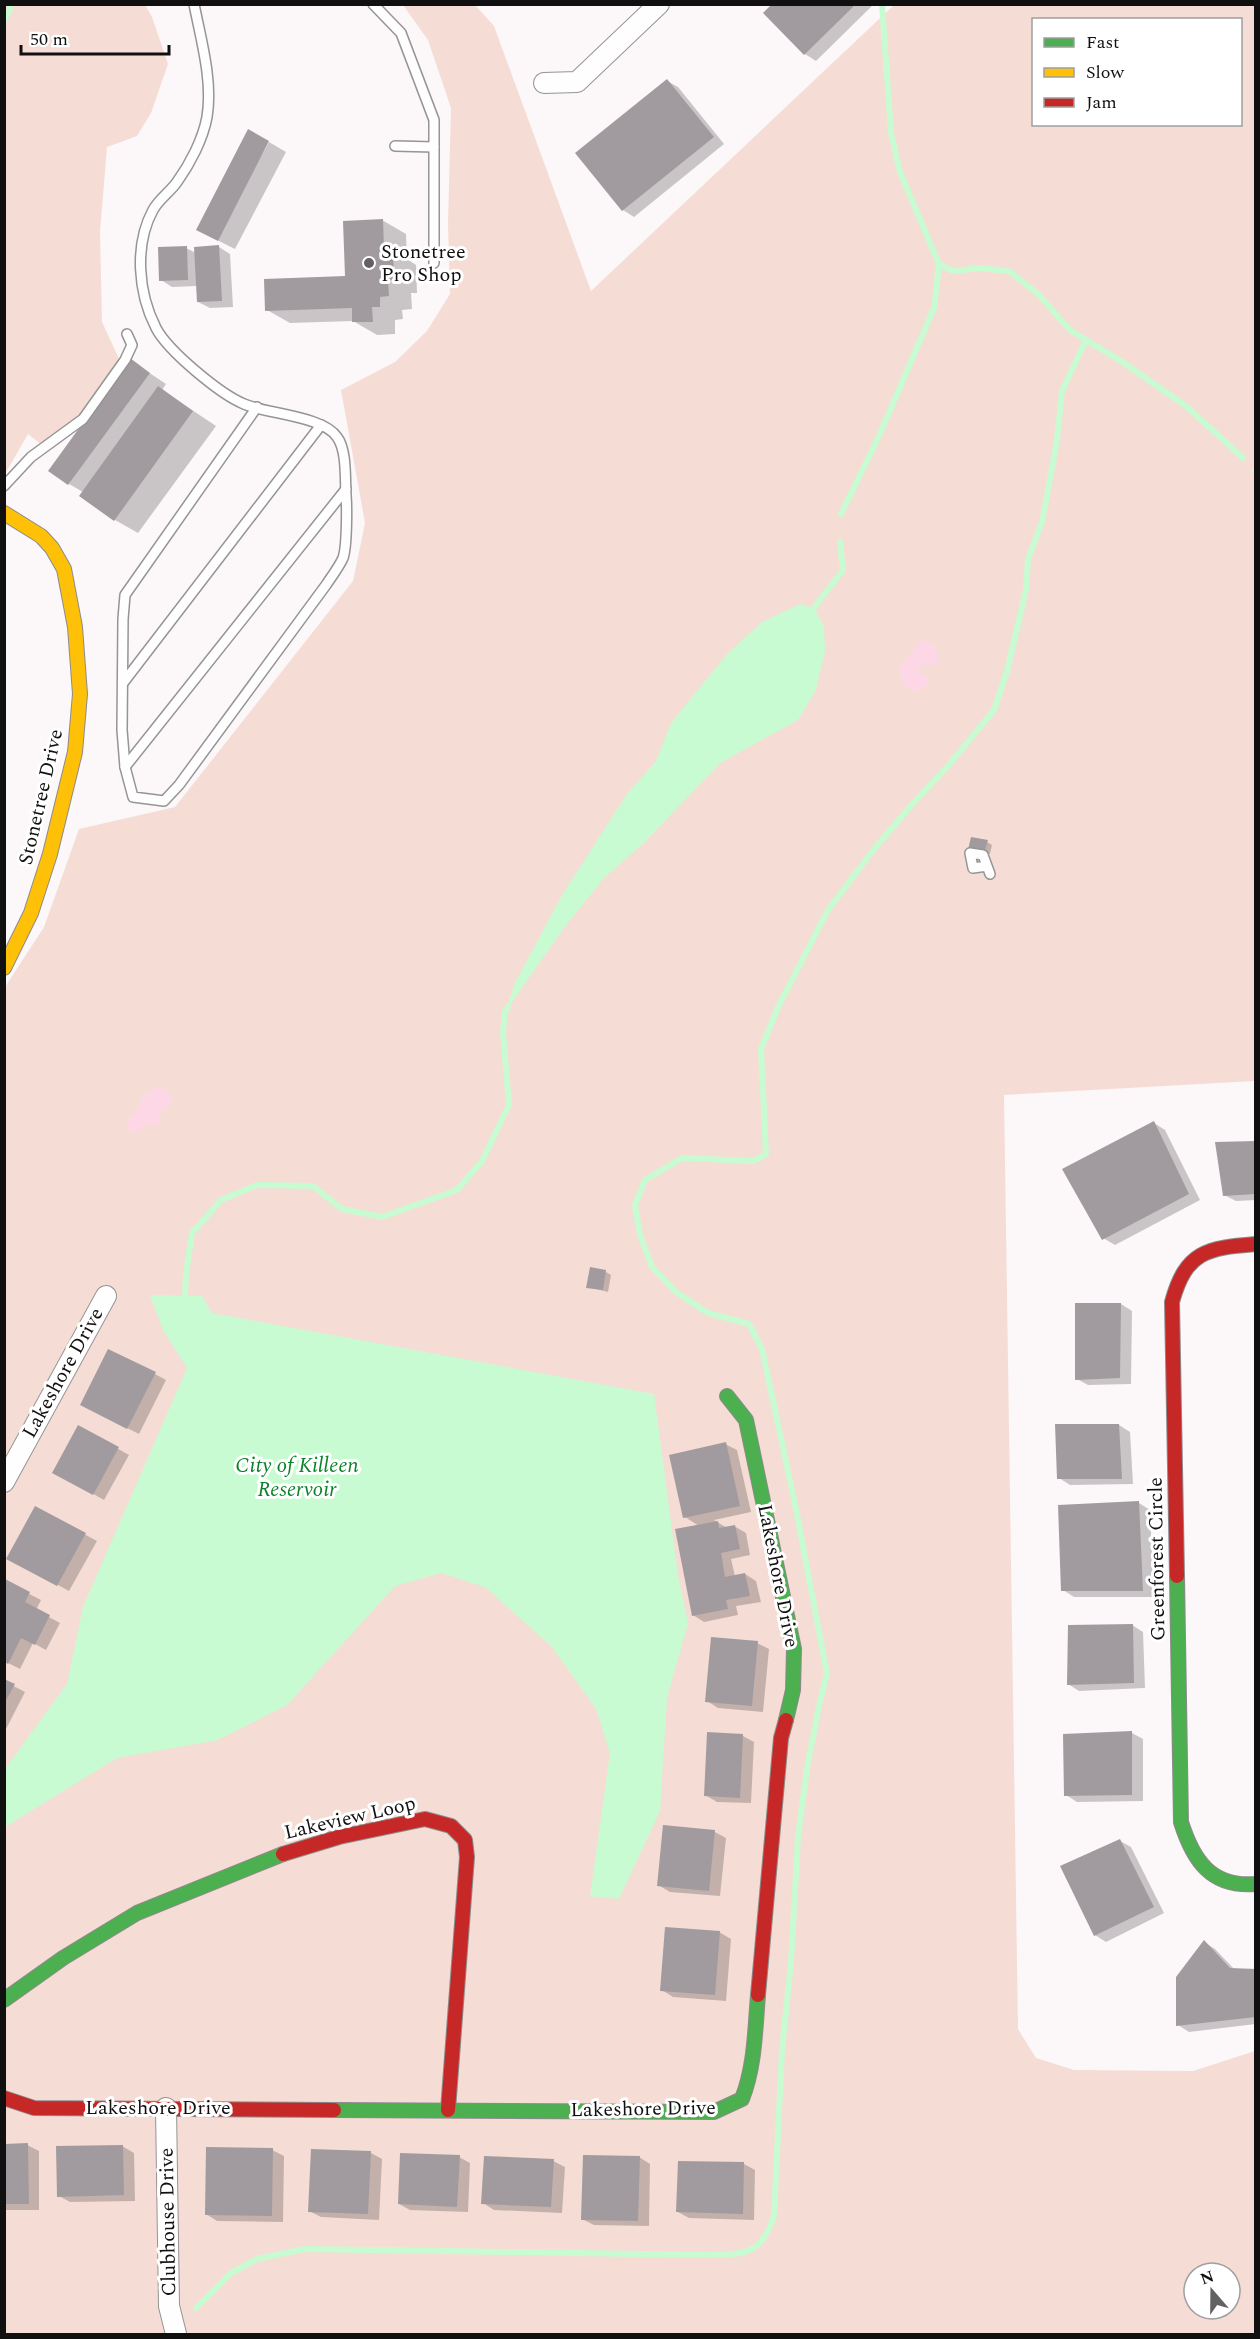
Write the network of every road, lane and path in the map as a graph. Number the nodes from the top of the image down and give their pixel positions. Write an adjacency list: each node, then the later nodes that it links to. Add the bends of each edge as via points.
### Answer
1 (194, 4): 9 (lane, via 207,82 207,116 193,154 177,182 154,208 142,238 144,291 157,329 177,356 244,405)
2 (372, 4): 6 (lane, via 401,33 434,120)
3 (658, 4): 4 (street, via 577,82)
4 (544, 82)
5 (395, 146): 6 (lane)
6 (434, 147): 7 (lane)
7 (434, 263)
8 (127, 334): 11 (lane, via 132,345 83,419 31,457)
9 (257, 407): 10 (lane); 14 (lane, via 125,595)
10 (321, 424): 12 (lane, via 337,436 344,457); 14 (lane)
11 (4, 486)
12 (346, 489): 15 (lane); 15 (lane, via 344,556 179,785 164,801 133,797)
13 (4, 513): 16 (street, Stonetree Drive, via 25,523 57,553 68,578 77,635 79,697 77,742 52,846 33,906)
14 (123, 683): 15 (lane)
15 (125, 767)
16 (4, 968)
17 (1256, 1244): 21 (street, Greenforest Circle, via 1214,1248 1197,1257 1175,1285 1172,1302 1181,1822 1189,1848 1212,1874 1230,1883)
18 (106, 1296): 20 (street, Lakeshore Drive)
19 (727, 1396): 25 (street, Lakeshore Drive, via 746,1420 794,1649 793,1690 781,1738 748,2084 742,2099 714,2112)
20 (4, 1482)
21 (1256, 1884)
22 (4, 2000): 25 (street, Lakeview Loop, via 137,1913 306,1845 425,1819 451,1826 465,1840 467,1857)
23 (4, 2098): 24 (street, Lakeshore Drive, via 34,2108)
24 (166, 2108): 25 (street, Lakeshore Drive); 26 (street, Clubhouse Drive, via 169,2306)
25 (448, 2110)
26 (176, 2334)

